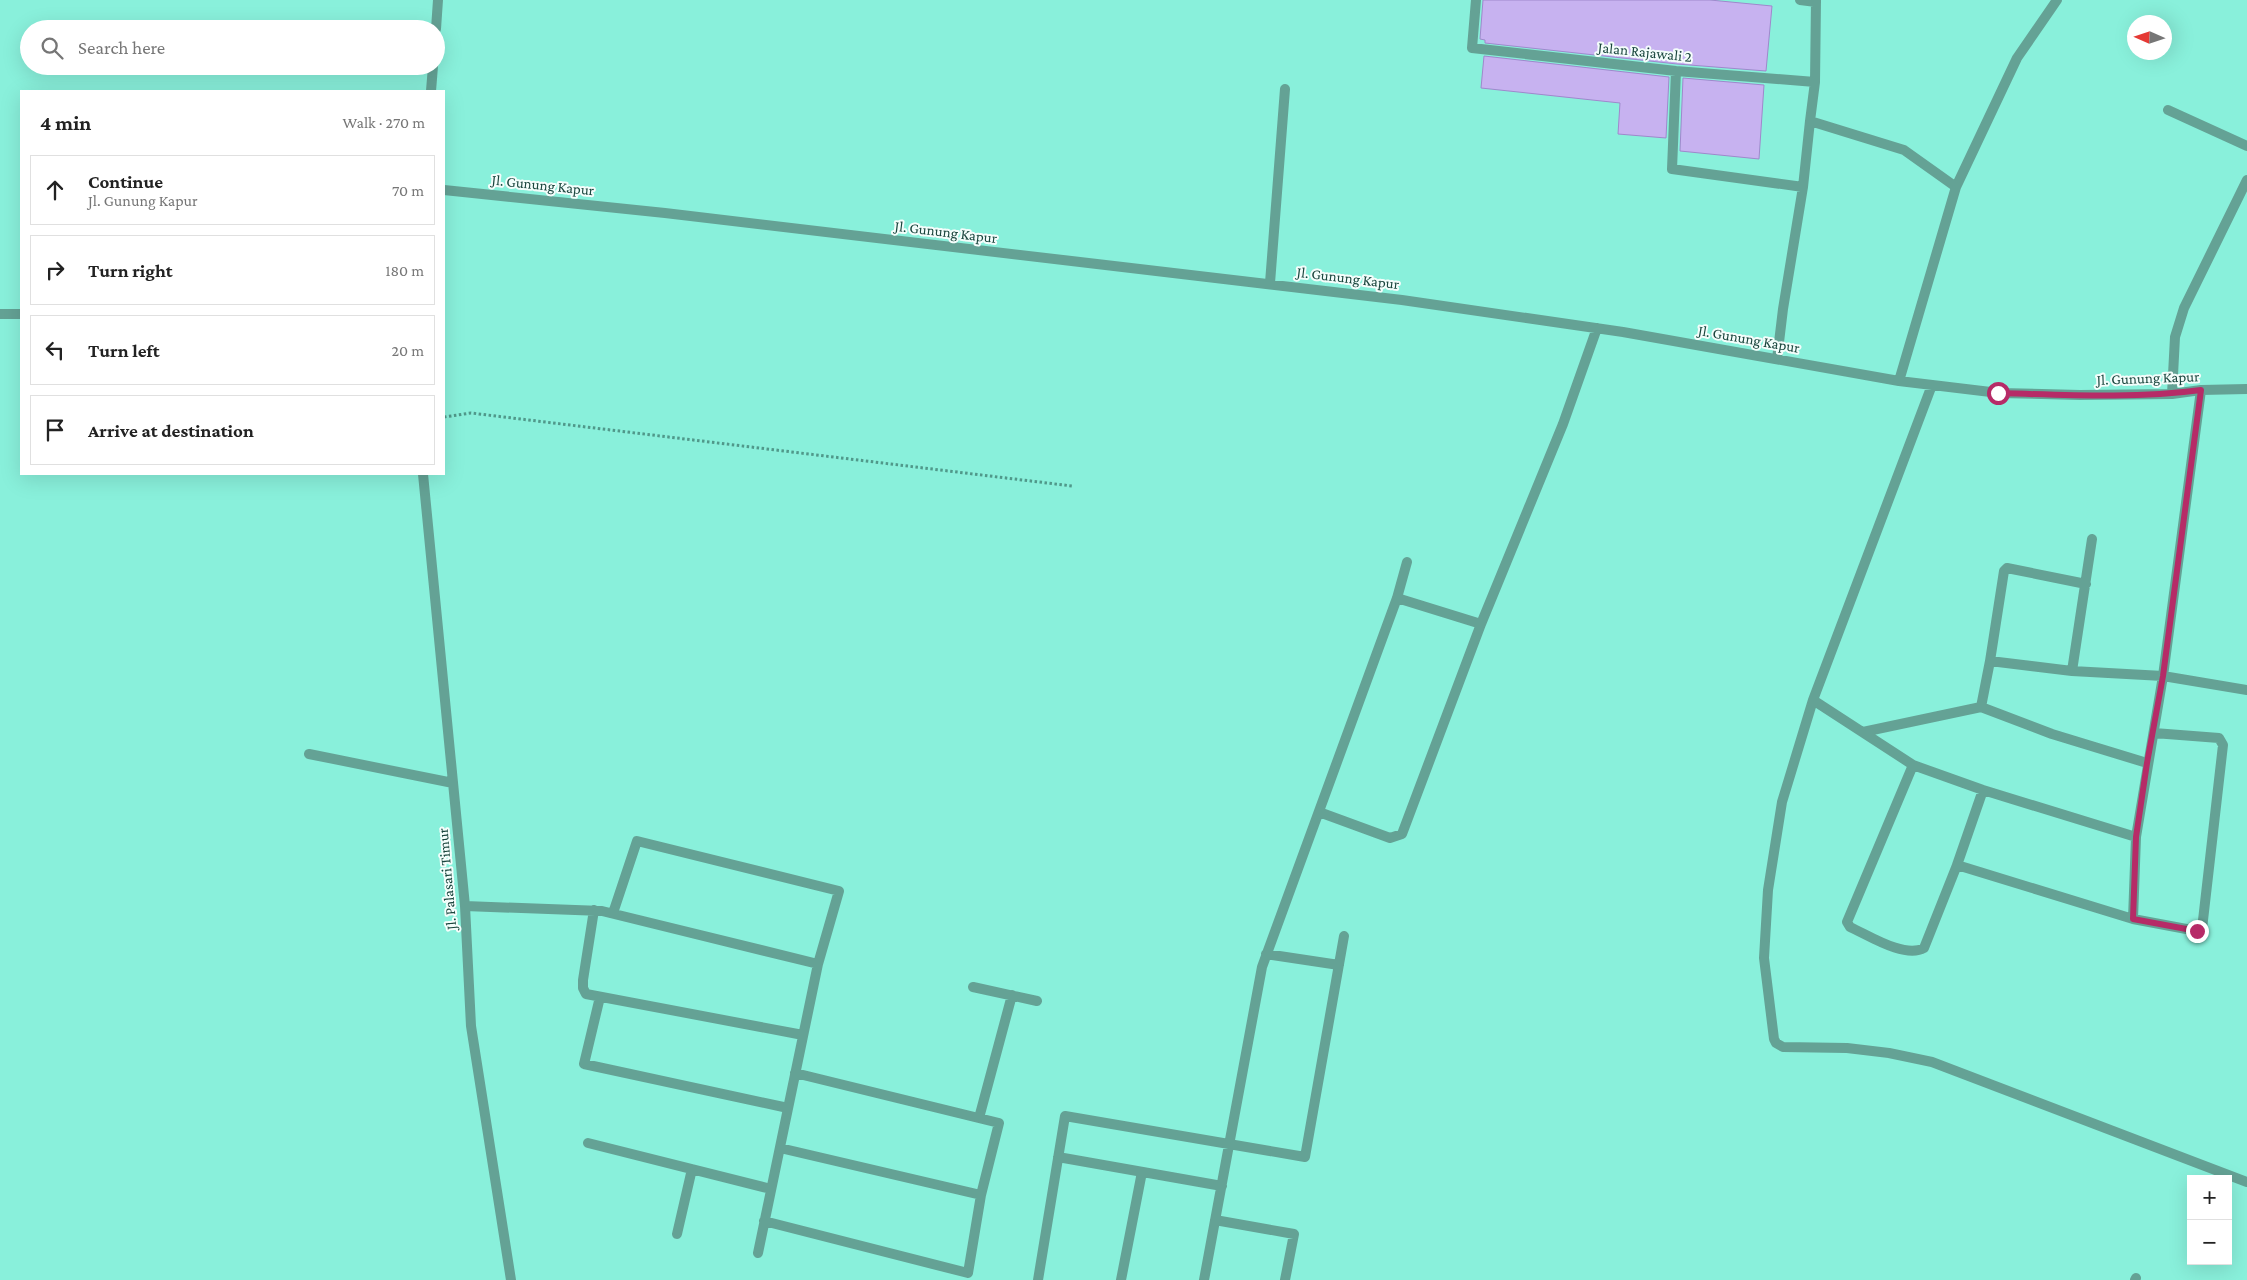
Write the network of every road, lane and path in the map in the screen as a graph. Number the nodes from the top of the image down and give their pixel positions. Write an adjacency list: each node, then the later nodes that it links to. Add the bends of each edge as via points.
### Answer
1 (438, 0): 6 (street)
2 (1476, 0): 7 (street, Jalan Rajawali 2, via 1472,48)
3 (1800, 0): 5 (street)
4 (2057, 0): 17 (street, via 2017,58)
5 (1816, 1): 9 (street)
6 (437, 20)
7 (1676, 71): 9 (street, Jalan Rajawali 2); 16 (street, via 1672,169)
8 (433, 75): 11 (street)
9 (1815, 82): 13 (street)
10 (1286, 89): 19 (street)
11 (432, 90)
12 (2168, 110): 14 (street)
13 (1810, 121): 16 (street); 17 (street, via 1904,150)
14 (2247, 146)
15 (2247, 180): 28 (street, via 2184,308 2175,337)
16 (1803, 187): 23 (street, via 1782,309)
17 (1956, 187): 24 (street)
18 (445, 190): 19 (street, Jl. Gunung Kapur)
19 (1270, 283): 22 (street, Jl. Gunung Kapur)
20 (0, 314): 21 (street)
21 (20, 314)
22 (1597, 328): 23 (street, Jl. Gunung Kapur); 36 (street, via 1563,424)
23 (1777, 359): 24 (street, Jl. Gunung Kapur)
24 (1898, 382): 25 (street, Jl. Gunung Kapur)
25 (1932, 385): 28 (street, Jl. Gunung Kapur, via 1998,393); 41 (street)
26 (2247, 389): 27 (street, Jl. Gunung Kapur)
27 (2201, 390): 28 (street, Jl. Gunung Kapur); 39 (street)
28 (2172, 394)
29 (445, 417): 31 (path, via 471,413)
30 (423, 475): 48 (street, Jl. Palasari Timur)
31 (1072, 486)
32 (2092, 539): 34 (street)
33 (1407, 562): 35 (street)
34 (2086, 584): 37 (street, via 2007,568); 38 (street)
35 (1397, 598): 36 (street); 50 (street)
36 (1481, 624): 50 (street, via 1402,834 1390,838)
37 (1990, 660): 38 (street); 42 (street)
38 (2072, 671): 39 (street)
39 (2163, 676): 40 (street); 44 (street)
40 (2247, 690)
41 (1813, 700): 43 (street); 75 (street, via 1782,802 1768,890 1764,958 1776,1043 1789,1047 1889,1053 1932,1062)
42 (1981, 707): 43 (street); 46 (street, via 2052,734)
43 (1863, 732): 47 (street)
44 (2154, 733): 46 (street); 56 (street, via 2219,738 2222,741 2204,917 2202,929 2197,931)
45 (309, 754): 48 (street)
46 (2147, 763): 51 (street)
47 (1913, 765): 49 (street); 52 (street, via 1847,924 1899,950 1924,948)
48 (453, 783): 53 (street, Jl. Palasari Timur)
49 (1984, 790): 51 (street); 52 (street)
50 (1319, 812): 58 (street)
51 (2136, 837): 56 (street)
52 (1957, 865): 56 (street)
53 (465, 906): 54 (street); 83 (street, Jl. Palasari Timur, via 471,1026)
54 (594, 910): 55 (street); 63 (street, via 583,988 586,994)
55 (613, 913): 59 (street); 59 (street, via 637,841 839,891)
56 (2133, 919)
57 (1344, 936): 60 (street)
58 (1266, 954): 60 (street); 70 (street)
59 (818, 964): 65 (street)
60 (1338, 965): 70 (street, via 1305,1158)
61 (973, 987): 62 (street)
62 (1012, 996): 64 (street); 68 (street)
63 (600, 997): 65 (street); 67 (street, via 584,1064)
64 (1037, 1001)
65 (803, 1034): 66 (street)
66 (795, 1073): 67 (street); 68 (street)
67 (788, 1108): 71 (street)
68 (979, 1118): 78 (street, via 999,1123)
69 (588, 1143): 73 (street)
70 (1230, 1144): 72 (street, via 1065,1116); 76 (street)
71 (780, 1148): 77 (street); 78 (street)
72 (1058, 1157): 74 (street); 84 (street)
73 (692, 1169): 77 (street); 81 (street)
74 (1142, 1172): 76 (street); 85 (street)
75 (2247, 1182)
76 (1222, 1186): 79 (street)
77 (771, 1189): 80 (street)
78 (981, 1195): 80 (street, via 968,1273)
79 (1215, 1220): 86 (street); 87 (street, via 1294,1234)
80 (764, 1221): 82 (street)
81 (677, 1234)
82 (758, 1253)
83 (511, 1280)
84 (1038, 1280)
85 (1121, 1280)
86 (1204, 1280)
87 (1286, 1280)

